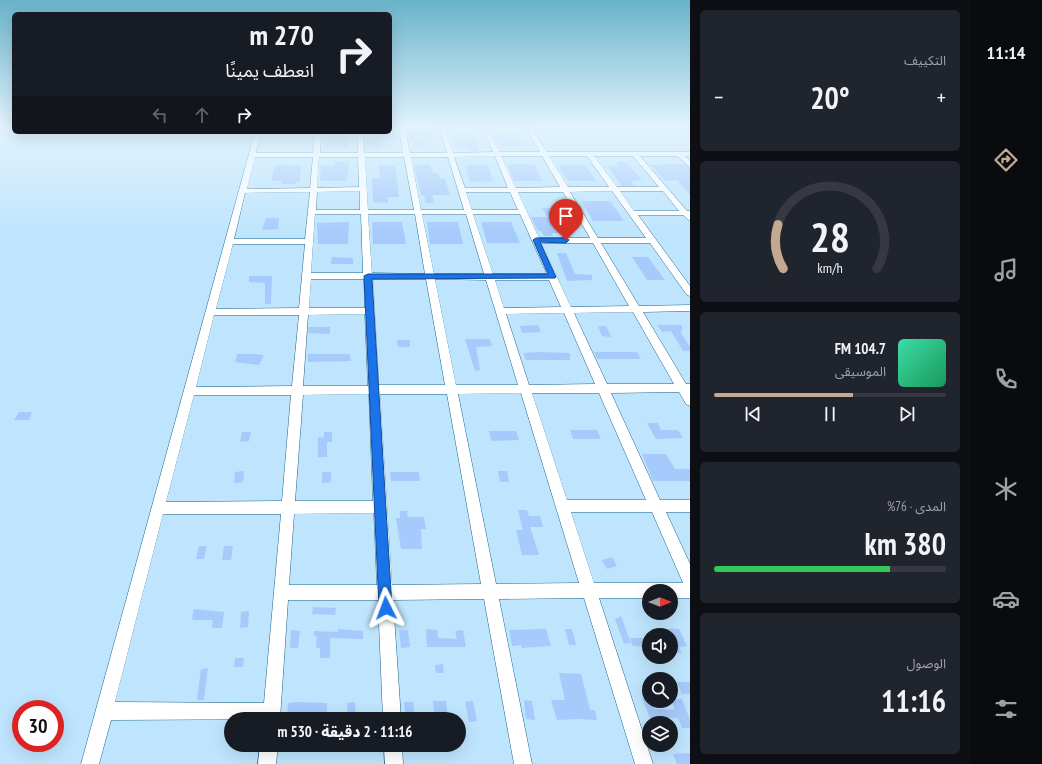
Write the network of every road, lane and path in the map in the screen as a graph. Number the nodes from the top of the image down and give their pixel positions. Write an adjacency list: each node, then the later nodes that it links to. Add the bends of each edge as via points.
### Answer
1 (249, 164): 14 (street)
2 (315, 164): 15 (street)
3 (362, 164): 10 (street)
4 (410, 164): 20 (street)
5 (453, 164): 16 (street)
6 (501, 164): 17 (street)
7 (550, 164): 11 (street)
8 (596, 164): 12 (street)
9 (642, 164): 13 (street)
10 (363, 189): 15 (street); 22 (street)
11 (565, 189): 12 (street); 17 (street); 27 (street)
12 (614, 189): 13 (street); 23 (street)
13 (664, 189): 24 (street)
14 (242, 190): 15 (street); 26 (street)
15 (313, 190): 19 (street)
16 (462, 190): 17 (street); 18 (street)
17 (513, 190): 21 (street)
18 (469, 211): 20 (street); 21 (street); 33 (street)
19 (312, 212): 22 (street); 29 (street)
20 (418, 212): 22 (street); 32 (street)
21 (524, 212): 25 (street)
22 (365, 213): 31 (street)
23 (632, 213): 24 (street); 28 (street)
24 (688, 215)
25 (536, 240): 27 (street); 34 (street)
26 (230, 241): 29 (street); 44 (street)
27 (595, 241): 28 (street); 40 (street)
28 (652, 241): 35 (street)
29 (309, 242): 30 (street)
30 (306, 276): 31 (street); 41 (street)
31 (368, 276): 32 (street); 42 (street)
32 (430, 276): 33 (street); 49 (street)
33 (489, 276): 34 (street); 43 (street)
34 (552, 277): 39 (street)
35 (678, 277): 36 (street); 37 (street)
36 (690, 277)
37 (690, 293)
38 (690, 308): 40 (street)
39 (567, 309): 40 (street); 43 (street); 45 (street)
40 (636, 309): 46 (street)
41 (303, 311): 42 (street); 44 (street); 51 (street)
42 (370, 311): 48 (street)
43 (500, 311): 47 (street)
44 (211, 312): 50 (street)
45 (603, 388): 46 (street); 47 (street); 54 (street)
46 (686, 388): 52 (street)
47 (525, 389): 49 (street); 53 (street)
48 (374, 390): 49 (street); 51 (street); 58 (street)
49 (452, 390): 62 (street)
50 (190, 391): 51 (street); 56 (street)
51 (297, 391): 57 (street)
52 (690, 401)
53 (562, 506): 54 (street); 61 (street)
54 (656, 506): 55 (street); 59 (street)
55 (690, 506)
56 (159, 508): 57 (street); 65 (street)
57 (288, 508): 58 (street); 64 (street)
58 (380, 508): 63 (street)
59 (690, 582)
60 (690, 590): 61 (street)
61 (589, 591): 62 (street); 75 (street)
62 (490, 592): 63 (street); 74 (street)
63 (385, 593): 64 (street); 67 (street)
64 (281, 594): 66 (street)
65 (105, 711): 68 (street); 71 (street)
66 (271, 712)
67 (392, 712)
68 (224, 714)
69 (268, 752): 72 (street)
70 (393, 752): 73 (street)
71 (90, 764)
72 (267, 764)
73 (394, 764)
74 (523, 764)
75 (644, 764)

